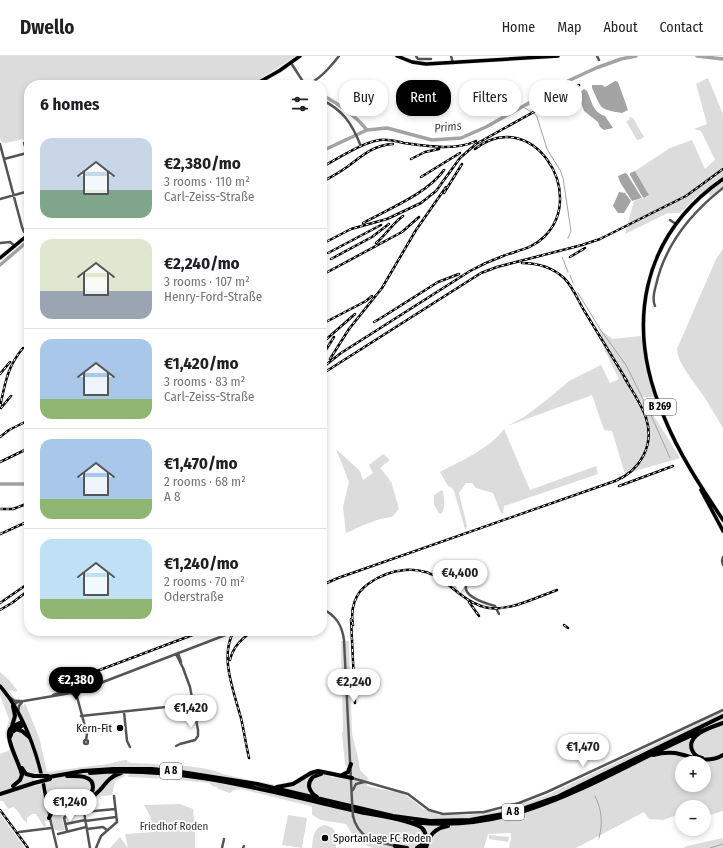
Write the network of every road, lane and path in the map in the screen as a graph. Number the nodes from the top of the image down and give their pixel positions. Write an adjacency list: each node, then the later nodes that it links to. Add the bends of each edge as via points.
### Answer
1 (300, 56): 10 (main road)
2 (339, 56): 14 (street)
3 (397, 56): 11 (main road, via 416,63)
4 (416, 56): 8 (street, via 418,59)
5 (451, 56): 11 (street)
6 (558, 56): 11 (main road)
7 (597, 56): 9 (street)
8 (431, 59)
9 (599, 60)
10 (291, 63): 12 (main road); 13 (street)
11 (453, 63)
12 (262, 80)
13 (302, 80)
14 (316, 80)
15 (327, 103): 17 (street, via 343,114)
16 (0, 144): 19 (street)
17 (360, 144)
18 (24, 154): 20 (street)
19 (2, 155): 20 (street)
20 (4, 159): 24 (street)
21 (723, 179): 27 (main road, B 269 / B 269, via 693,204)
22 (723, 188): 33 (street, via 683,227 671,245 658,277 654,294)
23 (24, 193): 24 (street)
24 (14, 196): 25 (street); 28 (street)
25 (0, 199)
26 (670, 220): 27 (street)
27 (676, 224): 34 (main road, B 269 / B 269, via 659,251 650,278 644,306 644,335 648,365 657,399 671,432)
28 (24, 232)
29 (24, 238): 31 (main road)
30 (0, 243): 31 (street, via 10,242)
31 (14, 247): 32 (main road)
32 (0, 258)
33 (655, 306)
34 (693, 472): 35 (main road, B 269 / B 269); 36 (main road)
35 (723, 520)
36 (723, 531)
37 (723, 557): 38 (street)
38 (723, 565)
39 (485, 572): 41 (street, via 474,576 465,587 475,598 495,606)
40 (327, 612): 67 (street, via 337,620 344,640)
41 (499, 614)
42 (223, 636): 43 (street)
43 (177, 654): 45 (street); 48 (street, via 190,687)
44 (0, 686): 46 (main road)
45 (74, 692): 47 (street); 52 (street)
46 (7, 696): 47 (street, via 15,701); 49 (main road)
47 (22, 701): 49 (street); 54 (street, via 18,707)
48 (192, 702): 51 (street); 63 (street, via 198,736 194,741)
49 (13, 706): 54 (main road); 58 (highway, via 15,716)
50 (723, 710): 76 (street, via 547,792 519,803 484,812 438,813 408,794)
51 (124, 712): 52 (street); 64 (street)
52 (81, 716): 62 (street, via 87,734)
53 (723, 716): 60 (highway)
54 (19, 717): 56 (main road)
55 (723, 720): 60 (highway, A 8)
56 (23, 723): 58 (highway); 59 (highway); 61 (main road)
57 (723, 723): 60 (highway, A 8)
58 (11, 728): 77 (highway, via 8,737 22,775)
59 (16, 729): 61 (highway); 75 (highway, via 10,736 15,752 22,769)
60 (702, 729): 65 (highway, via 692,741 691,748 694,753 705,758); 66 (highway, A 8); 83 (highway, A 8 / A 8, via 566,792 514,812 482,819 418,820)
61 (29, 737): 82 (main road)
62 (86, 740)
63 (176, 746)
64 (130, 747)
65 (723, 754): 66 (highway, via 705,760 670,753)
66 (643, 758): 93 (highway, A 8 / A 8, via 546,804 507,817)
67 (351, 764): 71 (highway, via 347,773); 74 (street)
68 (123, 771): 69 (highway, A 8); 72 (highway, A 8); 73 (highway, A 8, via 82,771); 84 (highway, via 109,779 91,797)
69 (130, 771): 78 (highway, A 8, via 168,770); 91 (highway, A 8, via 234,783)
70 (330, 774): 71 (highway); 78 (highway, via 315,772 286,787); 83 (highway, via 316,775 309,784 311,793)
71 (337, 775): 74 (highway)
72 (67, 776): 73 (highway, A 8); 84 (highway, via 89,779 93,785 92,792 83,798)
73 (49, 777): 75 (highway, A 8, bridge)
74 (352, 779): 76 (street); 80 (street)
75 (34, 780): 77 (highway, A 8); 79 (highway, A 8)
76 (363, 783): 80 (street, via 355,786)
77 (13, 786): 79 (highway, A 8)
78 (271, 787): 83 (highway, A 8)
79 (0, 793)
80 (352, 794): 101 (street, bridge, via 353,816 358,830 365,836)
81 (114, 796): 86 (street)
82 (46, 797): 84 (highway); 85 (main road)
83 (322, 800)
84 (55, 804): 85 (highway); 89 (highway)
85 (47, 805): 89 (street)
86 (116, 809): 87 (street); 88 (street)
87 (84, 812): 90 (street); 92 (street, via 66,816)
88 (116, 817): 90 (street); 96 (street, via 116,823)
89 (50, 818): 94 (street)
90 (85, 821): 92 (street); 95 (street)
91 (404, 821): 93 (highway, A 8 / A 8); 102 (highway, via 418,825 423,830)
92 (66, 824): 97 (street)
93 (458, 824): 102 (highway, via 436,830)
94 (51, 828): 98 (street); 103 (street)
95 (87, 828): 96 (street, via 103,827); 97 (street); 104 (street)
96 (107, 830): 105 (street)
97 (67, 831): 99 (street)
98 (19, 832)
99 (58, 834)
100 (224, 840): 106 (street)
101 (394, 846): 107 (street); 108 (highway)
102 (425, 846): 109 (highway)
103 (57, 848)
104 (90, 848)
105 (96, 848)
106 (222, 848)
107 (403, 848)
108 (407, 848)
109 (416, 848)

